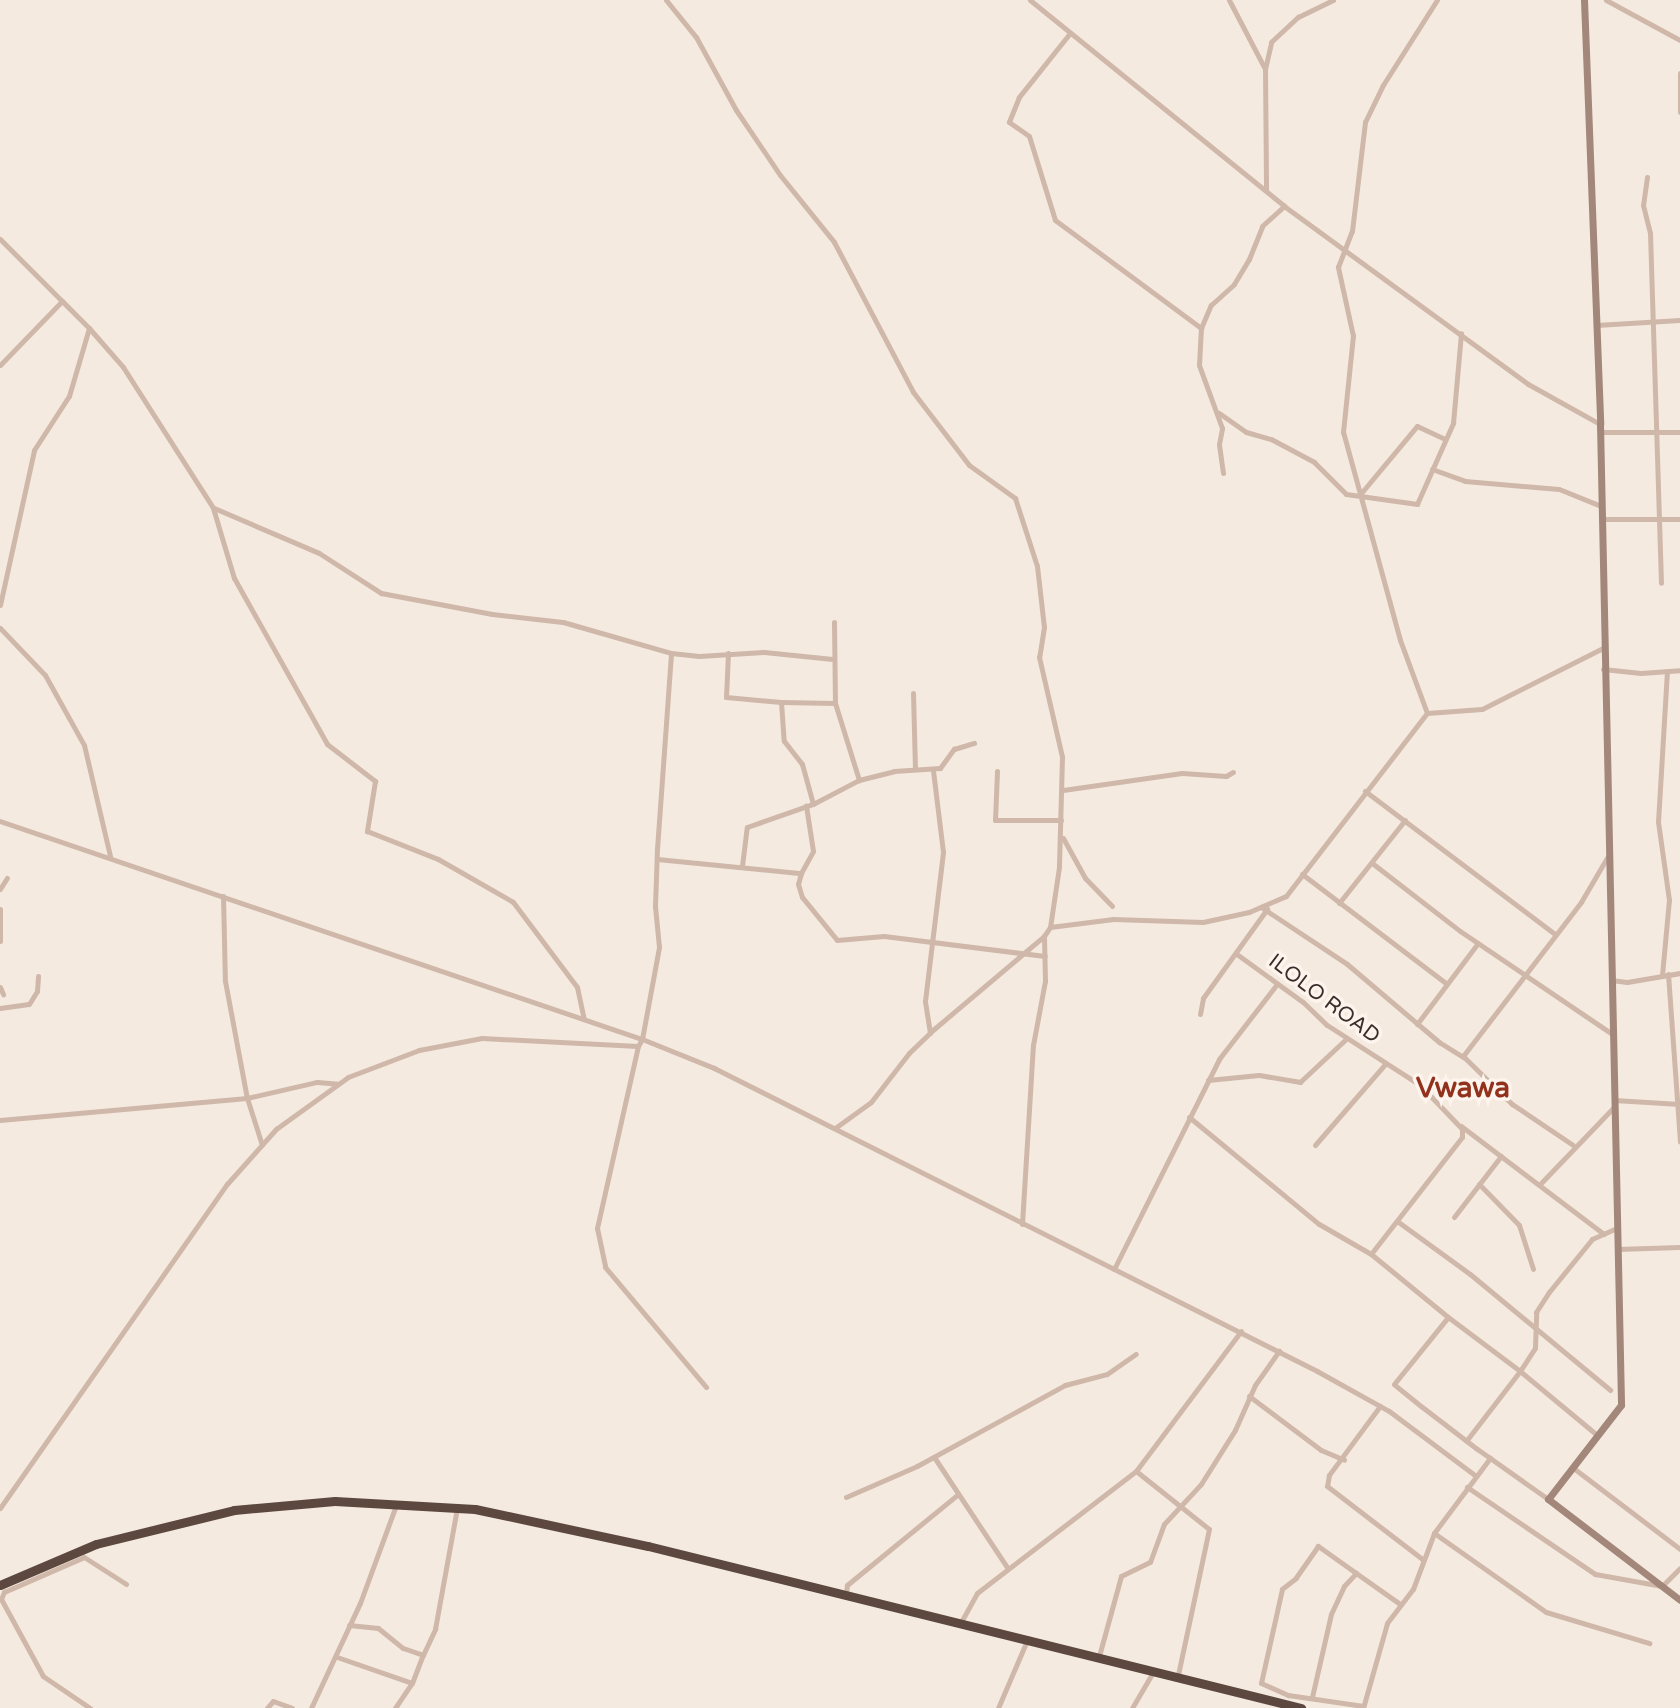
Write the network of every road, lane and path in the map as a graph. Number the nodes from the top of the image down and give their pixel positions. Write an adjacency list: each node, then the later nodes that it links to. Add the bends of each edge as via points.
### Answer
1 (666, 0): 60 (street, via 696,37 736,110 780,176 834,242 913,392 969,465 1016,498 1037,566 1044,627 1039,657 1062,757)
2 (1030, 0): 8 (street)
3 (1229, 0): 10 (street)
4 (1333, 0): 10 (street, via 1298,17 1271,42)
5 (1437, 0): 17 (street, via 1365,122 1352,231)
6 (1584, 0): 21 (street)
7 (1606, 0): 9 (street)
8 (1070, 33): 14 (street); 23 (street, via 1019,97 1009,122 1029,136 1055,220)
9 (1680, 40)
10 (1265, 69): 14 (street)
11 (1680, 73): 12 (street)
12 (1680, 112)
13 (1647, 177): 20 (street, via 1643,205 1649,222)
14 (1266, 189): 15 (street)
15 (1284, 206): 17 (street); 23 (street, via 1262,226 1234,284 1211,305)
16 (0, 239): 18 (street)
17 (1344, 249): 24 (street); 33 (street, via 1338,267 1353,336 1350,383 1342,415)
18 (62, 300): 22 (street); 25 (street)
19 (1680, 320): 20 (street)
20 (1652, 321): 21 (street); 28 (street)
21 (1595, 325): 27 (street)
22 (89, 328): 35 (street, via 123,368); 40 (street, via 69,396 34,450)
23 (1200, 328): 26 (street, via 1199,365)
24 (1461, 333): 27 (street, via 1528,384); 30 (street, via 1453,424)
25 (0, 365)
26 (1219, 413): 32 (street); 33 (street, via 1246,432 1271,439 1314,462 1346,494)
27 (1600, 428): 28 (street); 34 (street)
28 (1658, 432): 29 (street); 38 (street)
29 (1680, 432)
30 (1443, 438): 31 (street); 33 (street, via 1417,426)
31 (1432, 470): 33 (street, via 1417,504); 34 (street, via 1465,481 1559,489)
32 (1223, 474)
33 (1362, 494): 53 (street, via 1401,640)
34 (1601, 506): 36 (street)
35 (214, 508): 44 (street, via 319,553 381,593 563,622); 101 (street, via 234,578 327,744 374,781 367,831 438,859 513,902 577,987)
36 (1601, 519): 38 (street); 43 (street)
37 (1680, 519): 38 (street)
38 (1662, 520): 39 (street)
39 (1661, 583)
40 (0, 605)
41 (834, 622): 46 (street)
42 (0, 628): 67 (street, via 45,675 84,745)
43 (1603, 648): 47 (street); 53 (street, via 1482,709)
44 (671, 653): 45 (street); 69 (street)
45 (728, 653): 46 (street); 51 (street, via 727,699)
46 (833, 659): 52 (street)
47 (1604, 669): 49 (street); 68 (street)
48 (1680, 670): 49 (street)
49 (1667, 671): 92 (street, via 1658,822 1669,900)
50 (914, 693): 55 (street)
51 (781, 702): 52 (street); 62 (street, via 784,741 802,764)
52 (835, 703): 59 (street)
53 (1427, 713): 61 (street)
54 (974, 743): 56 (street, via 954,749 944,765)
55 (915, 769): 56 (street); 59 (street)
56 (933, 770): 85 (street, via 943,852)
57 (997, 771): 63 (street, via 995,820)
58 (1233, 772): 60 (street, via 1226,776 1182,772)
59 (859, 780): 62 (street)
60 (1063, 790): 63 (street)
61 (1365, 791): 64 (street); 73 (street)
62 (810, 805): 71 (street, via 747,827); 72 (street, via 813,851)
63 (1061, 820): 66 (street)
64 (1405, 820): 70 (street); 82 (street, via 1425,840)
65 (0, 821): 67 (street)
66 (1061, 833): 78 (street, via 1085,878); 81 (street)
67 (110, 856): 76 (street)
68 (1608, 856): 82 (street); 94 (street)
69 (657, 859): 71 (street); 106 (street, via 658,960)
70 (1372, 863): 77 (street); 86 (street)
71 (742, 866): 72 (street)
72 (801, 873): 85 (street, via 799,891 833,937 884,936)
73 (1302, 874): 77 (street); 80 (street, via 1286,896)
74 (7, 878): 75 (street)
75 (0, 889)
76 (223, 896): 101 (street); 112 (street, via 225,982)
77 (1339, 903): 96 (street)
78 (1112, 906)
79 (0, 909): 84 (street)
80 (1264, 909): 81 (street, via 1203,922 1113,919); 88 (street); 102 (street, via 1347,964)
81 (1050, 928): 83 (street)
82 (1555, 934): 90 (street)
83 (1044, 936): 87 (street); 89 (street)
84 (0, 941)
85 (930, 942): 87 (street); 103 (street, via 925,1001)
86 (1478, 943): 90 (street); 96 (street)
87 (1028, 954): 89 (street); 103 (street)
88 (1238, 955): 95 (street, ILOLO ROAD); 100 (street, via 1203,998)
89 (1045, 956): 128 (street, via 1033,1045)
90 (1525, 972): 104 (street); 108 (street)
91 (1680, 973): 92 (street)
92 (1665, 974): 94 (street, via 1627,982); 114 (street)
93 (38, 976): 99 (street, via 37,991 29,1004)
94 (1611, 980): 104 (street)
95 (1277, 984): 105 (street, ILOLO ROAD); 110 (street)
96 (1447, 984): 102 (street)
97 (0, 987): 98 (street)
98 (3, 994)
99 (0, 1008)
100 (1200, 1014)
101 (584, 1019): 106 (street)
102 (1417, 1024): 108 (street)
103 (930, 1032): 118 (street, via 871,1102)
104 (1612, 1034): 113 (street)
105 (1347, 1038): 109 (street, ILOLO ROAD); 110 (street, via 1300,1082 1259,1075)
106 (642, 1039): 107 (street); 118 (street, via 714,1068)
107 (638, 1046): 111 (street, via 482,1038 419,1049); 144 (street, via 597,1228 602,1254 605,1267)
108 (1463, 1056): 120 (street, via 1512,1104)
109 (1386, 1063): 117 (street, ILOLO ROAD, via 1420,1085); 122 (street)
110 (1207, 1080): 115 (street)
111 (338, 1084): 112 (street, via 317,1082); 121 (street)
112 (247, 1098): 116 (street); 121 (street)
113 (1614, 1104): 114 (street); 120 (street); 129 (street)
114 (1678, 1104): 119 (street)
115 (1189, 1117): 133 (street, via 1333,1235); 134 (street, via 1166,1173)
116 (0, 1121)
117 (1458, 1124): 123 (street, ILOLO ROAD); 127 (street, via 1462,1137)
118 (835, 1128): 128 (street)
119 (1680, 1142)
120 (1573, 1144): 124 (street)
121 (262, 1145): 162 (street, via 227,1184)
122 (1315, 1145)
123 (1501, 1156): 124 (street, ILOLO ROAD); 125 (street)
124 (1541, 1182): 130 (street, ILOLO ROAD)
125 (1479, 1184): 126 (street); 135 (street, via 1519,1224)
126 (1454, 1217)
127 (1397, 1221): 133 (street); 137 (street)
128 (1022, 1224): 134 (street)
129 (1616, 1227): 130 (street); 132 (street)
130 (1604, 1234): 137 (street, via 1592,1239 1549,1292 1536,1312)
131 (1680, 1247): 132 (street)
132 (1617, 1249): 148 (street, via 1621,1405)
133 (1371, 1254): 136 (street)
134 (1114, 1269): 138 (street)
135 (1533, 1269)
136 (1448, 1317): 143 (street); 149 (street, via 1394,1384)
137 (1534, 1326): 139 (street); 140 (street)
138 (1241, 1331): 141 (street); 154 (street)
139 (1548, 1338): 140 (street); 145 (street)
140 (1535, 1345): 143 (street)
141 (1279, 1351): 146 (street); 147 (street)
142 (1136, 1354): 150 (street, via 1107,1374 1065,1385)
143 (1520, 1371): 148 (street); 149 (street)
144 (706, 1387)
145 (1610, 1390)
146 (1249, 1396): 152 (street, via 1321,1450); 161 (street, via 1235,1430)
147 (1380, 1406): 152 (street); 155 (street)
148 (1597, 1436): 153 (street)
149 (1466, 1441): 151 (street)
150 (934, 1457): 157 (street); 158 (street)
151 (1490, 1458): 155 (street); 159 (street)
152 (1344, 1460): 166 (street, via 1329,1475 1327,1486)
153 (1572, 1467): 159 (street); 165 (street)
154 (1136, 1471): 161 (street); 168 (street)
155 (1476, 1476): 156 (street)
156 (1467, 1488): 164 (street); 172 (street, via 1595,1574)
157 (957, 1495): 168 (street); 173 (street, via 847,1585)
158 (846, 1497)
159 (1548, 1499): 172 (street)
160 (397, 1503): 163 (highway); 171 (highway, via 335,1500 234,1510 96,1544); 177 (street)
161 (1184, 1505): 181 (street, via 1164,1524 1150,1562 1121,1576); 184 (street, via 1209,1529 1209,1543)
162 (0, 1508)
163 (457, 1508): 173 (highway, via 648,1546); 180 (street, via 435,1629)
164 (1434, 1533): 166 (street); 179 (street, via 1546,1612)
165 (1680, 1549)
166 (1422, 1559): 175 (street, via 1413,1588)
167 (1680, 1568): 172 (street)
168 (1008, 1569): 176 (street, via 977,1593)
169 (1356, 1573): 175 (street); 186 (street, via 1331,1614); 186 (street, via 1318,1546 1282,1589 1261,1683 1288,1695)
170 (126, 1584): 188 (street, via 84,1557 4,1592 1,1599 43,1675)
171 (0, 1585)
172 (1662, 1586): 174 (street)
173 (846, 1594): 176 (highway)
174 (1680, 1600)
175 (1400, 1604): 187 (street, via 1379,1638)
176 (961, 1622): 178 (highway)
177 (349, 1625): 180 (street, via 378,1628 403,1648); 182 (street)
178 (1028, 1638): 181 (highway); 193 (street)
179 (1649, 1643)
180 (423, 1655): 185 (street)
181 (1099, 1656): 183 (highway)
182 (337, 1657): 185 (street); 191 (street)
183 (1155, 1669): 184 (highway); 194 (street)
184 (1178, 1675): 195 (highway)
185 (412, 1684): 192 (street)
186 (1312, 1697): 187 (street)
187 (1363, 1707)
188 (90, 1708)
189 (267, 1708): 190 (street, via 273,1701)
190 (292, 1708)
191 (311, 1708)
192 (395, 1708)
193 (998, 1708)
194 (1132, 1708)
195 (1301, 1708)

